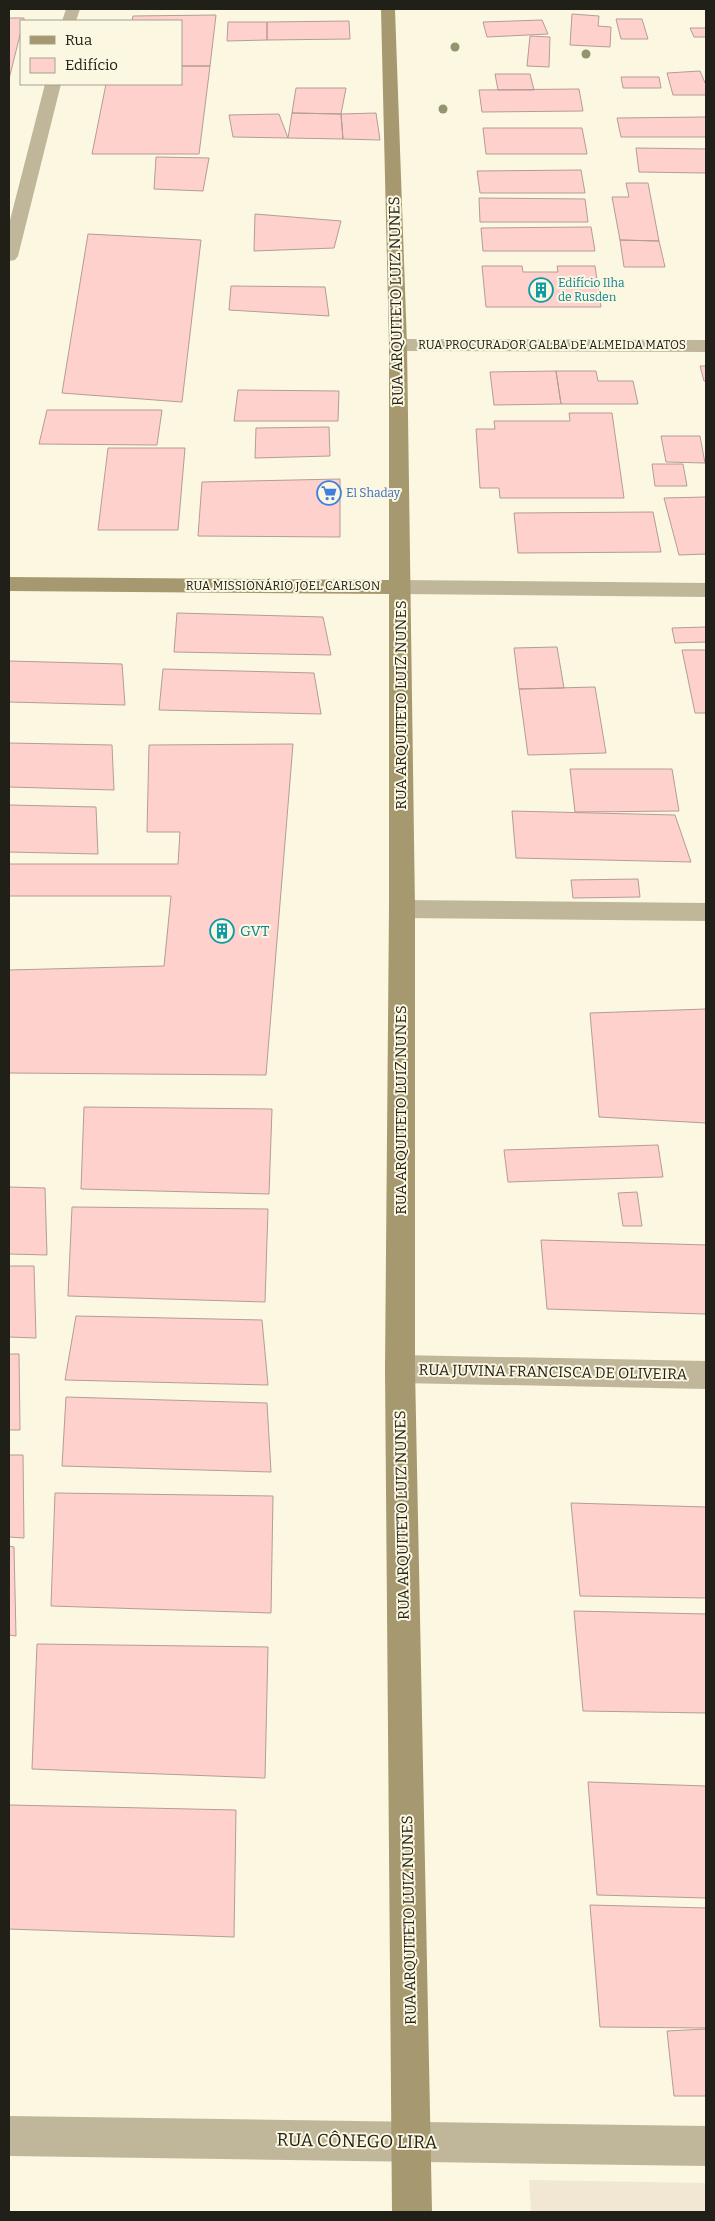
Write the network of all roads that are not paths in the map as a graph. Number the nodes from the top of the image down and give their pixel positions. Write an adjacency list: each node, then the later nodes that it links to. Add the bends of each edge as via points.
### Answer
1 (388, 9): 4 (main road, RUA ARQUITETO LUIZ NUNES)
2 (53, 85): 3 (street)
3 (9, 256)
4 (398, 345): 5 (street, RUA PROCURADOR GALBA DE ALMEIDA MATOS); 7 (main road, RUA ARQUITETO LUIZ NUNES)
5 (706, 346)
6 (9, 584): 7 (main road, RUA MISSIONÁRIO JOEL CARLSON)
7 (400, 587): 8 (street, RUA MISSIONÁRIO JOEL CARLSON); 9 (main road, RUA ARQUITETO LUIZ NUNES)
8 (706, 590)
9 (402, 909): 10 (street); 11 (main road, RUA ARQUITETO LUIZ NUNES)
10 (706, 912)
11 (400, 1369): 12 (street, RUA JUVINA FRANCISCA DE OLIVEIRA); 14 (main road, RUA ARQUITETO LUIZ NUNES)
12 (706, 1375)
13 (9, 2136): 14 (street, RUA CÔNEGO LIRA)
14 (412, 2142): 15 (street, RUA CÔNEGO LIRA); 16 (main road, RUA ARQUITETO LUIZ NUNES)
15 (706, 2146)
16 (412, 2212)

